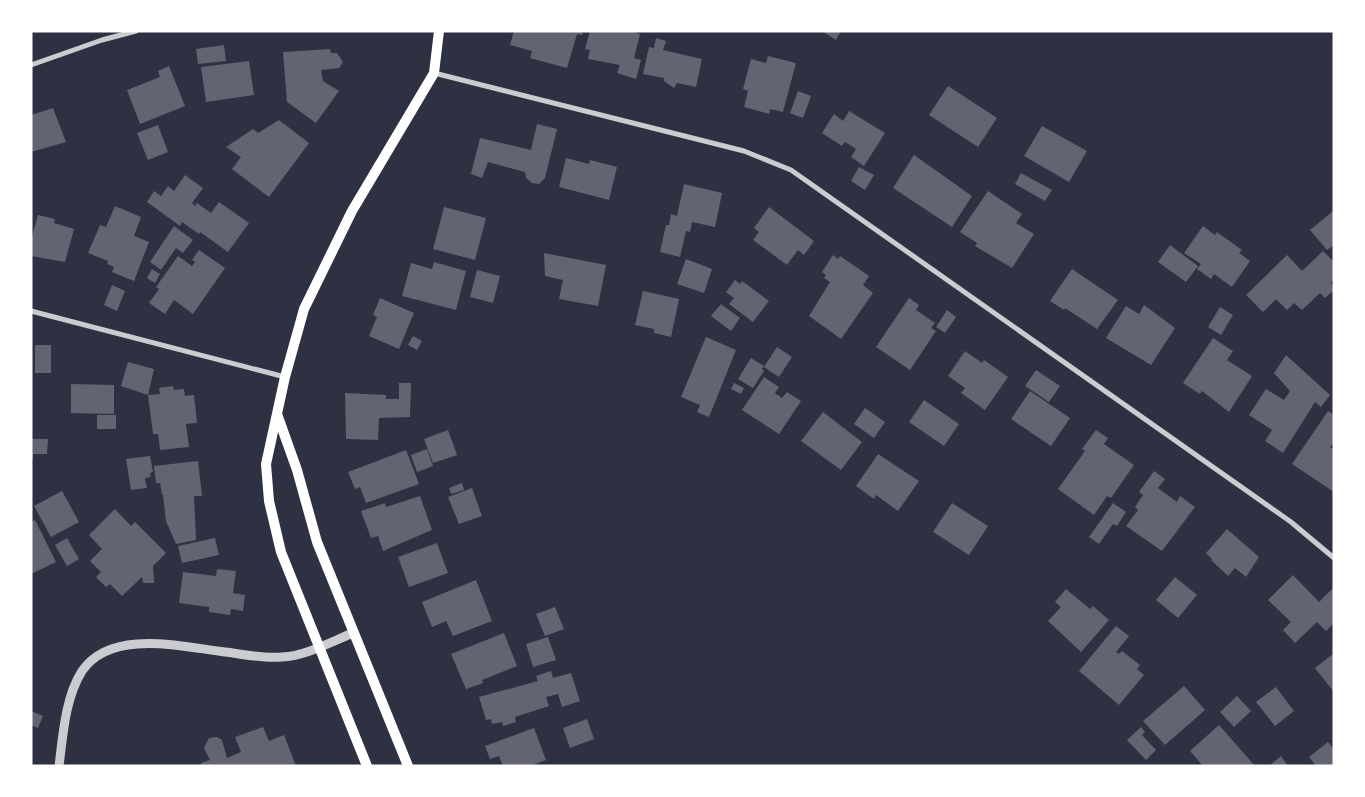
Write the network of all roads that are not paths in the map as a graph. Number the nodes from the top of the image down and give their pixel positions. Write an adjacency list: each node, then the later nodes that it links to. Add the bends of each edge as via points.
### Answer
1 (136, 31): 3 (street)
2 (439, 31): 4 (main road)
3 (31, 65)
4 (434, 72): 6 (main road, via 352,211 304,309); 8 (street, via 744,151 791,170 1291,522)
5 (31, 311): 6 (street)
6 (285, 377): 7 (main road)
7 (277, 413): 9 (main road, via 317,542); 10 (main road, via 266,464 269,501 281,552)
8 (1334, 558)
9 (353, 634): 10 (street); 13 (main road)
10 (317, 647): 11 (street, via 282,658 155,643 133,643 113,648 96,657 77,682 67,712); 12 (main road)
11 (58, 766)
12 (366, 766)
13 (408, 766)

